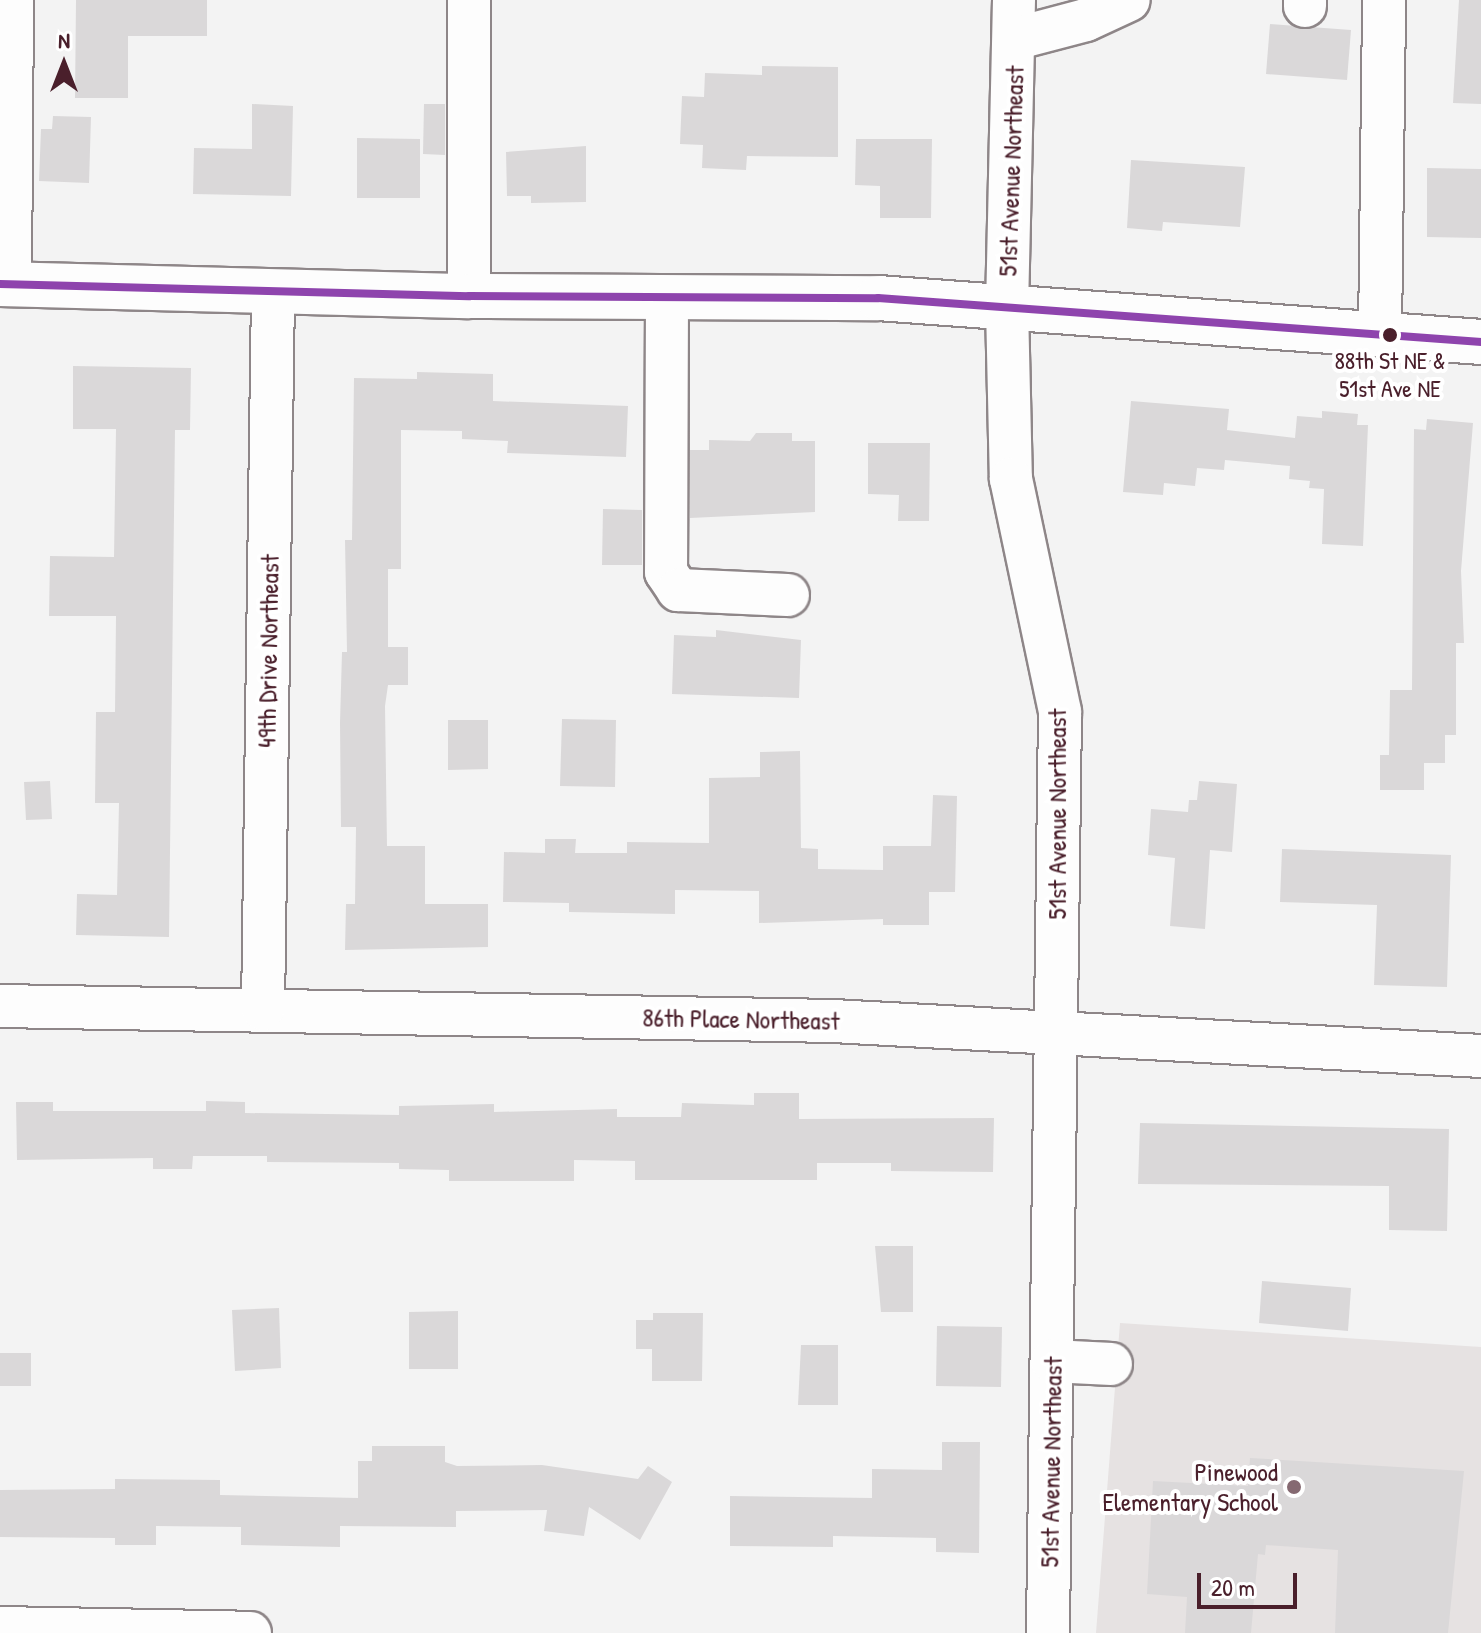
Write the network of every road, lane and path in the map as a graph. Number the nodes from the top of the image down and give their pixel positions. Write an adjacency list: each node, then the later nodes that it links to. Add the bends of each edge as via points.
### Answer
1 (12, 0): 6 (street)
2 (469, 0): 8 (street)
3 (1129, 0): 5 (street, via 1086,20)
4 (1384, 0): 11 (street)
5 (1014, 19): 10 (street, 51st Avenue Northeast)
6 (5, 284): 7 (main road)
7 (273, 293): 8 (main road); 15 (street, 49th Drive Northeast)
8 (469, 296): 9 (main road)
9 (667, 297): 10 (main road, via 878,298); 13 (street, via 670,583 678,590)
10 (1007, 307): 11 (main road); 16 (street, 51st Avenue Northeast, via 1011,479 1060,712)
11 (1380, 335): 12 (main road)
12 (1481, 342)
13 (788, 595)
14 (0, 1006): 15 (street, 86th Place Northeast)
15 (263, 1009): 16 (street, 86th Place Northeast)
16 (1058, 1029): 17 (street, 86th Place Northeast); 18 (street, 51st Avenue Northeast)
17 (1481, 1056)
18 (1052, 1361): 19 (street); 22 (street, 51st Avenue Northeast)
19 (1111, 1364)
20 (0, 1628): 21 (street)
21 (250, 1633)
22 (1048, 1633)

